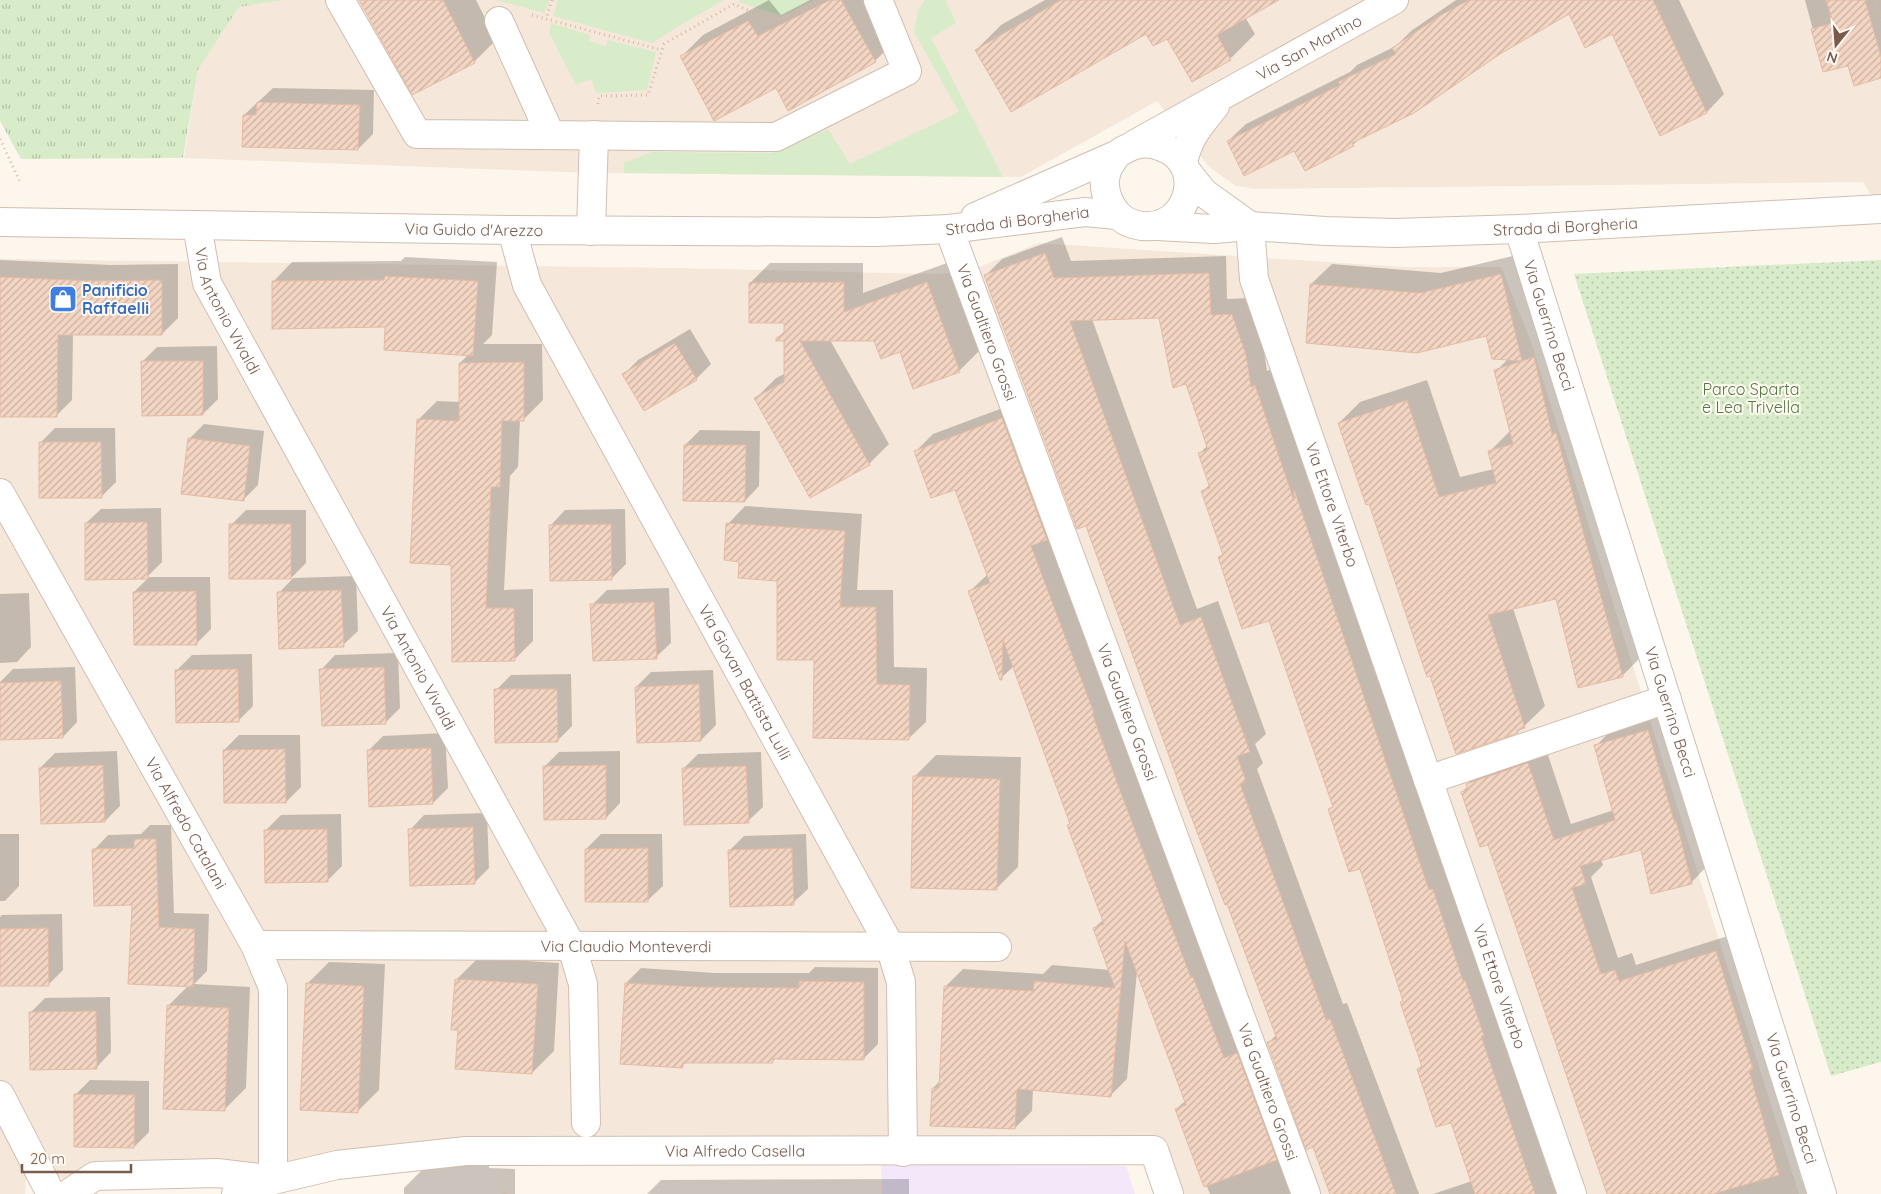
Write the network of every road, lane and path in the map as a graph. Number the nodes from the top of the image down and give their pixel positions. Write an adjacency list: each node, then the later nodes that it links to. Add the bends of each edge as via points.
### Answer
1 (340, 0): 12 (street, via 417,134)
2 (552, 0): 10 (path, via 546,19)
3 (821, 0): 6 (path, via 774,22)
4 (878, 0): 13 (street, via 908,71 776,137)
5 (1875, 0): 8 (path)
6 (735, 2): 10 (path, via 664,44)
7 (1379, 4): 11 (street, Via San Martino)
8 (1881, 20)
9 (499, 21): 12 (street)
10 (662, 50): 13 (path, via 648,95 599,96)
11 (1224, 95): 15 (street, Via San Martino); 16 (street, Via San Martino, via 1192,134 1186,146)
12 (550, 134): 13 (street)
13 (601, 135): 27 (street, via 593,173)
14 (0, 139): 17 (path)
15 (1126, 150): 16 (street, Strada di Borgheria, via 1153,143 1170,150); 19 (street, Strada di Borgheria, via 1108,169 1105,185 1108,201); 24 (street, Strada di Borgheria)
16 (1185, 168): 22 (street, via 1189,190 1183,206 1172,219); 23 (street, Strada di Borgheria, via 1204,193)
17 (21, 184)
18 (1881, 209): 25 (street, Strada di Borgheria)
19 (1117, 215): 22 (street, Strada di Borgheria, via 1142,227); 24 (street, Strada di Borgheria, via 1059,214)
20 (0, 222): 21 (street, Via Guido d'Arezzo)
21 (196, 225): 26 (street, Via Guido d'Arezzo); 33 (street, Via Antonio Vivaldi, via 208,283)
22 (1157, 226): 23 (street, Strada di Borgheria, via 1214,229)
23 (1250, 226): 25 (street, Strada di Borgheria, via 1394,233); 30 (street, Via Ettore Viterbo, via 1254,279)
24 (949, 229): 27 (street, Via Guido d'Arezzo, via 877,232); 43 (street, Via Gualtiero Grossi)
25 (1519, 229): 29 (street, Via Guerrino Becci)
26 (512, 230): 27 (street, Via Guido d'Arezzo); 32 (street, Via Giovan Battista Lulli, via 527,285)
27 (591, 231)
28 (0, 493): 31 (street, Via Alfredo Catalani)
29 (1666, 699): 30 (street); 45 (street, Via Guerrino Becci)
30 (1428, 780): 44 (street, Via Ettore Viterbo)
31 (255, 945): 33 (street, Via Claudio Monteverdi); 38 (street, Via Alfredo Catalani, via 273,988)
32 (890, 946): 33 (street, Via Claudio Monteverdi); 34 (street, Via Claudio Monteverdi); 37 (street, Via Giovan Battista Lulli, via 901,982)
33 (572, 947): 36 (street, Via Antonio Vivaldi, via 583,984)
34 (997, 947)
35 (0, 1095): 39 (street)
36 (586, 1123)
37 (903, 1152): 38 (street, Via Alfredo Casella, via 466,1151 337,1164); 42 (street, Via Alfredo Casella, via 1154,1150)
38 (273, 1180): 40 (street, Via Alfredo Casella, via 217,1173 95,1176); 41 (street, Via Alfredo Casella)
39 (51, 1194)
40 (68, 1194)
41 (236, 1194)
42 (1169, 1194)
43 (1306, 1194)
44 (1572, 1194)
45 (1822, 1194)

